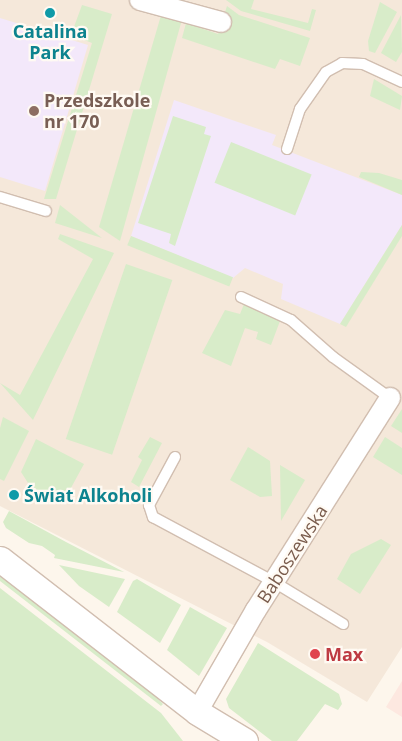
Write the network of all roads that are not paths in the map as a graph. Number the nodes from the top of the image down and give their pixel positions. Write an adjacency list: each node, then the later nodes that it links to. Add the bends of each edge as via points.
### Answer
1 (140, 0): 2 (street)
2 (221, 22)
3 (402, 82): 4 (lane, via 363,64 342,63 326,72 300,109)
4 (287, 149)
5 (0, 197): 6 (lane)
6 (46, 211)
7 (241, 297): 8 (lane, via 291,320 332,357)
8 (390, 398): 11 (street, Baboszewska)
9 (175, 457): 11 (lane, via 149,504 150,514)
10 (0, 559): 13 (street)
11 (274, 582): 12 (lane); 13 (street, Baboszewska)
12 (343, 624)
13 (197, 712): 14 (street); 15 (street)
14 (212, 741)
15 (245, 741)

